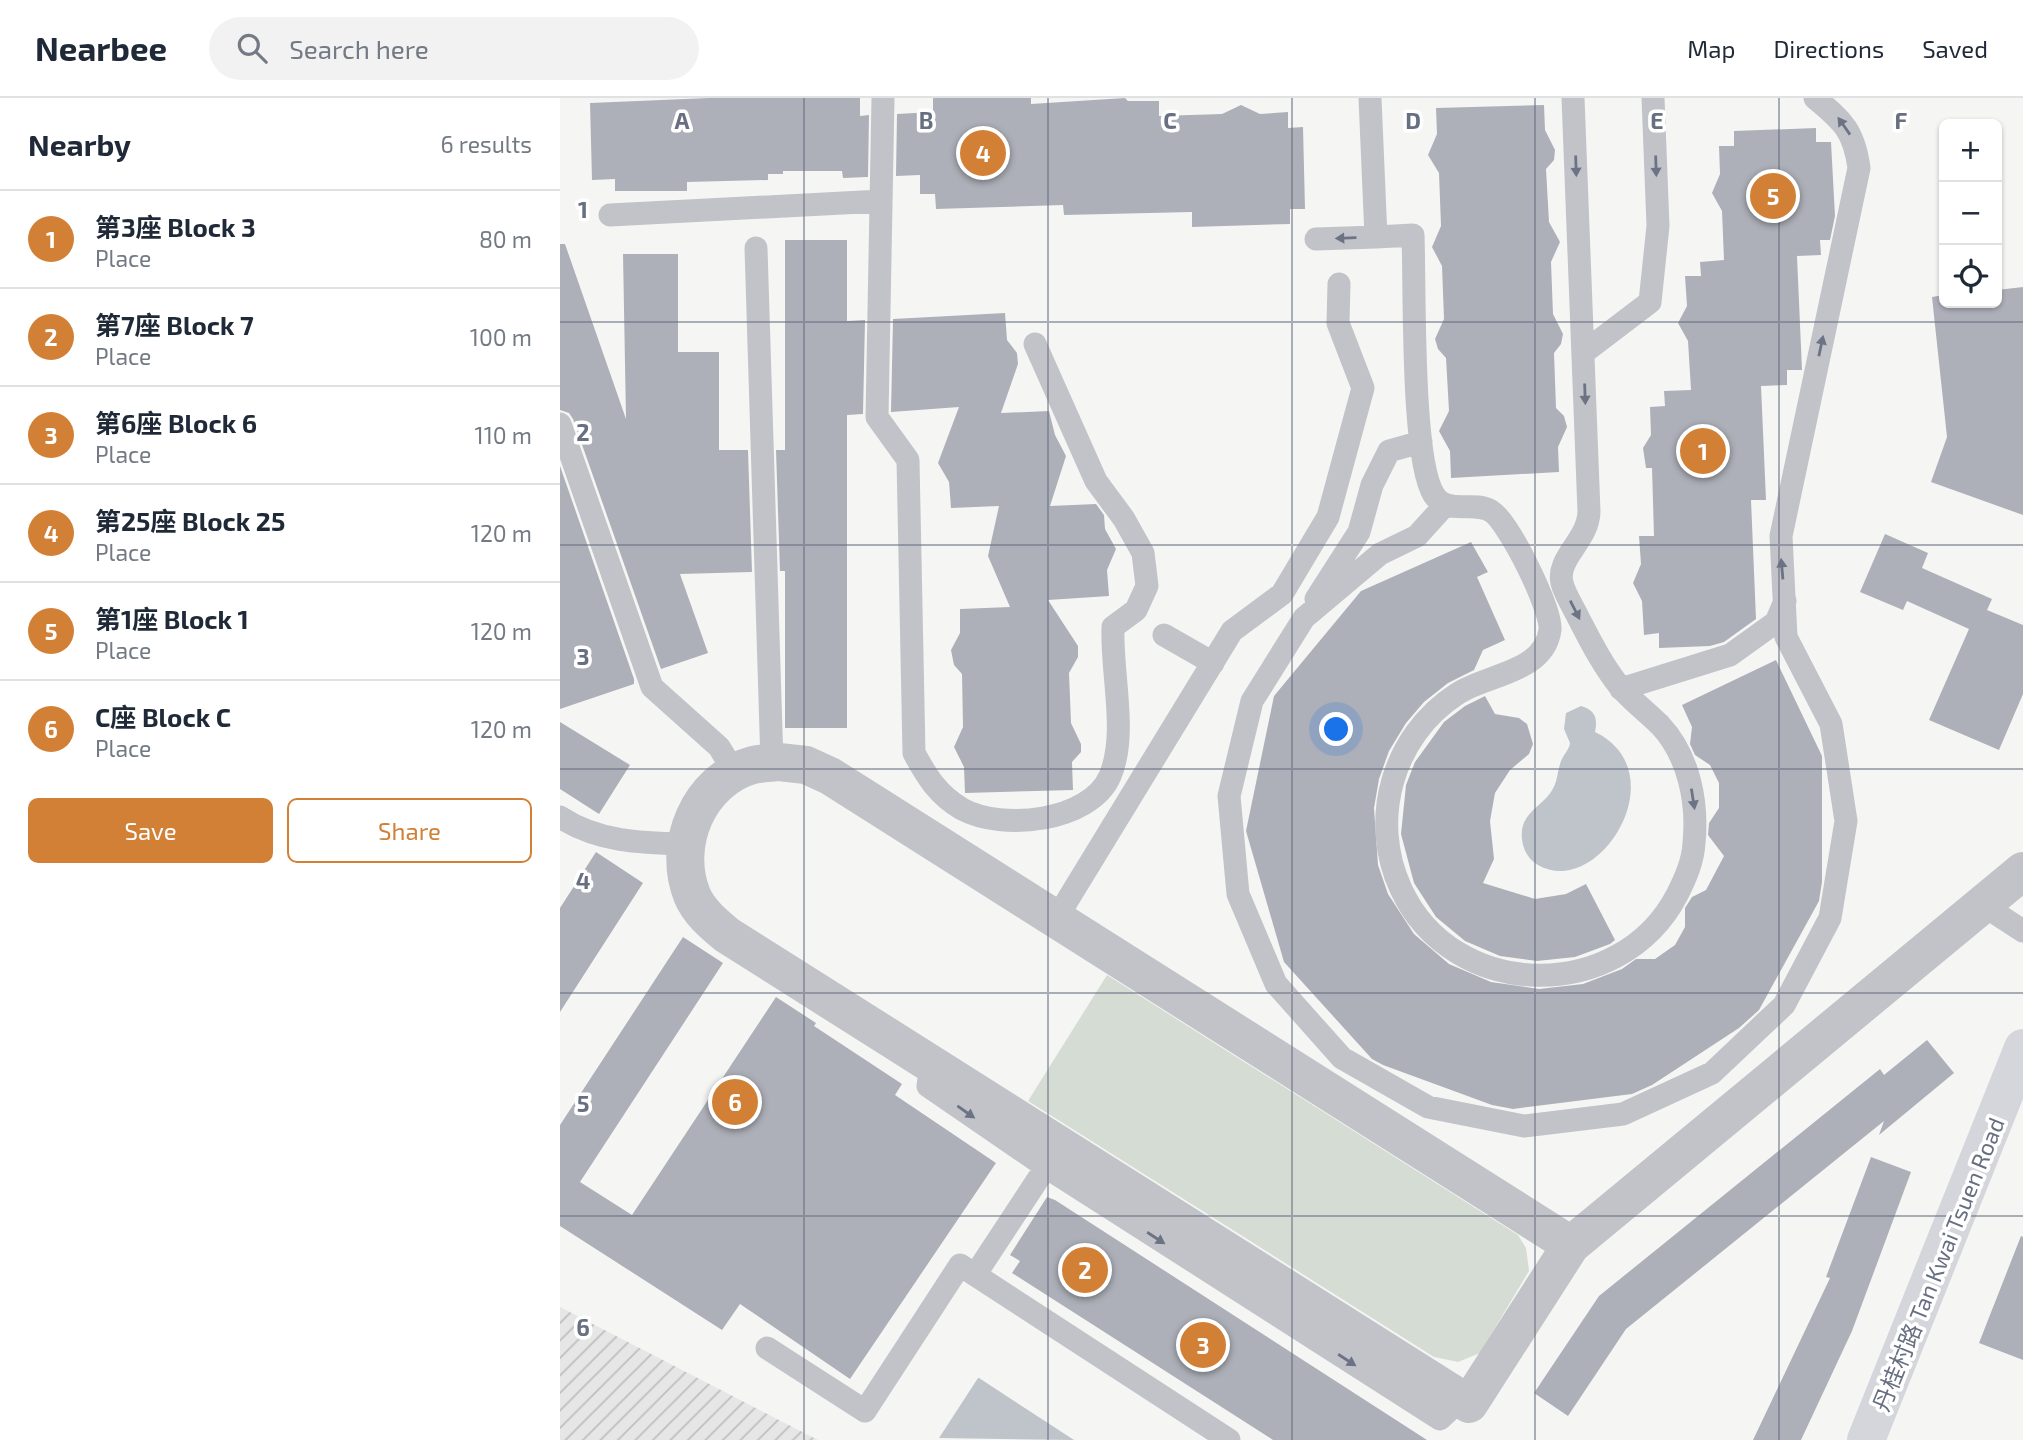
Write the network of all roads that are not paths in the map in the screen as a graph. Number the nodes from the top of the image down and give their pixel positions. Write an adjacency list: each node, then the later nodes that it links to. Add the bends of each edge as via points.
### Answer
1 (883, 98): 6 (lane)
2 (1370, 98): 8 (lane)
3 (1573, 98): 13 (lane, one-way to 13)
4 (1653, 98): 13 (lane, one-way to 13, via 1658,226 1650,302)
5 (1815, 98): 17 (lane, one-way to 5, via 1781,568 1786,504 1859,168 1847,127)
6 (881, 201): 7 (lane); 12 (lane, via 877,417 908,460 914,753 931,785 963,810 1009,822 1063,814 1095,799 1110,776 1118,740 1114,627 1136,610 1147,586 1143,552 1096,481)
7 (610, 215)
8 (1376, 237): 9 (lane, one-way to 9); 15 (lane, via 1413,236)
9 (1316, 239)
10 (756, 248): 22 (lane)
11 (1339, 284): 20 (lane, via 1338,323 1363,388 1328,517 1282,594 1232,631)
12 (1035, 344)
13 (1583, 353): 21 (lane, one-way to 21, via 1589,523 1566,558 1561,582)
14 (560, 425): 23 (lane, via 652,687 719,747)
15 (1421, 442): 16 (lane, via 1427,480); 18 (lane, via 1389,451 1372,485 1359,532)
16 (1445, 505): 18 (lane, via 1417,536 1380,554); 21 (lane, one-way to 16, via 1662,728 1680,755 1691,785 1694,849 1670,909 1632,947 1595,968 1531,977 1499,972 1469,960 1427,927 1402,892 1386,830 1388,797 1397,766 1432,713 1458,693 1537,657 1546,645 1550,617 1498,516 1478,506)
17 (1786, 600): 18 (lane, via 1786,637 1831,724 1846,821 1829,918 1783,1005 1712,1073 1622,1114 1524,1126 1428,1107 1342,1058 1276,984 1238,894 1229,796 1252,701); 21 (lane, via 1776,622 1730,655)
18 (1304, 618)
19 (1164, 635): 20 (lane)
20 (1213, 663): 28 (lane)
21 (1621, 689)
22 (772, 763): 23 (street); 28 (street, via 806,765 830,776)
23 (735, 773): 25 (street, via 707,795)
24 (563, 824): 25 (lane, via 625,841)
25 (685, 844): 31 (street, via 685,870 693,896 727,935)
26 (2023, 870): 27 (street)
27 (1983, 905): 29 (lane); 33 (street)
28 (1056, 919): 33 (street)
29 (2023, 931)
30 (2023, 1048): 38 (street, 丹桂村路 Tan Kwai Tsuen Road)
31 (931, 1064): 32 (lane, one-way to 32, via 928,1086); 36 (street)
32 (1046, 1167): 34 (lane); 36 (lane, one-way to 36, via 1440,1419)
33 (1571, 1245): 36 (street, via 1469,1404)
34 (975, 1275): 35 (lane, via 960,1265 865,1411); 37 (lane)
35 (767, 1348)
36 (1461, 1399)
37 (1229, 1440)
38 (1866, 1440)

